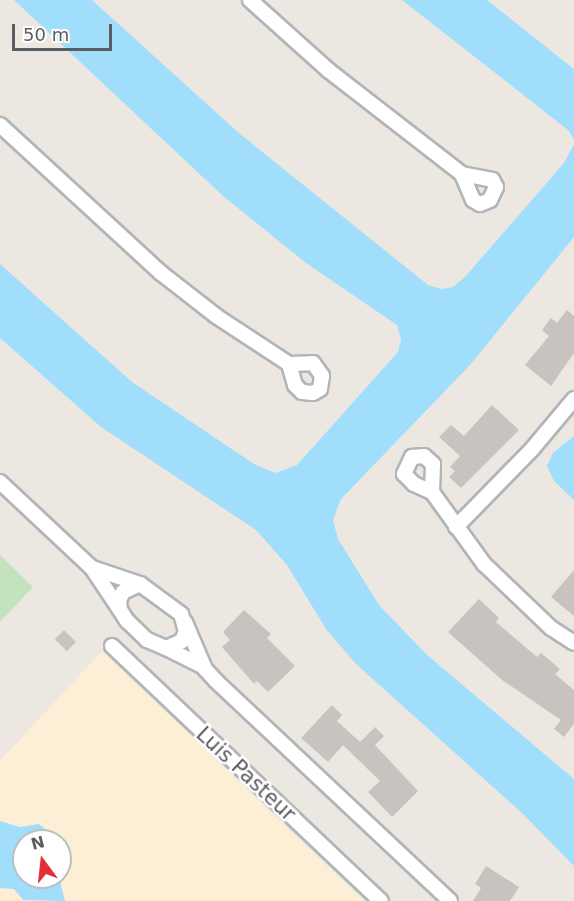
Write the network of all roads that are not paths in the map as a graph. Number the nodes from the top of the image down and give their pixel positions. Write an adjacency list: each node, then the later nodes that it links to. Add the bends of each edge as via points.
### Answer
1 (250, 0): 3 (street, via 328,70)
2 (0, 125): 4 (street, via 161,273 216,316)
3 (462, 174)
4 (289, 364)
5 (574, 399): 8 (street, via 533,448)
6 (0, 482): 9 (street)
7 (432, 492): 8 (street)
8 (456, 527): 13 (street, via 484,564 551,628)
9 (92, 568): 10 (street); 11 (street)
10 (140, 584): 11 (street, via 123,592); 12 (street, via 169,602)
11 (120, 610): 15 (street, via 147,640)
12 (185, 622): 15 (street, via 182,641); 16 (street)
13 (574, 643)
14 (111, 646): 17 (street, Luis Pasteur)
15 (166, 648): 16 (street)
16 (206, 669): 18 (street)
17 (381, 901)
18 (450, 901)

